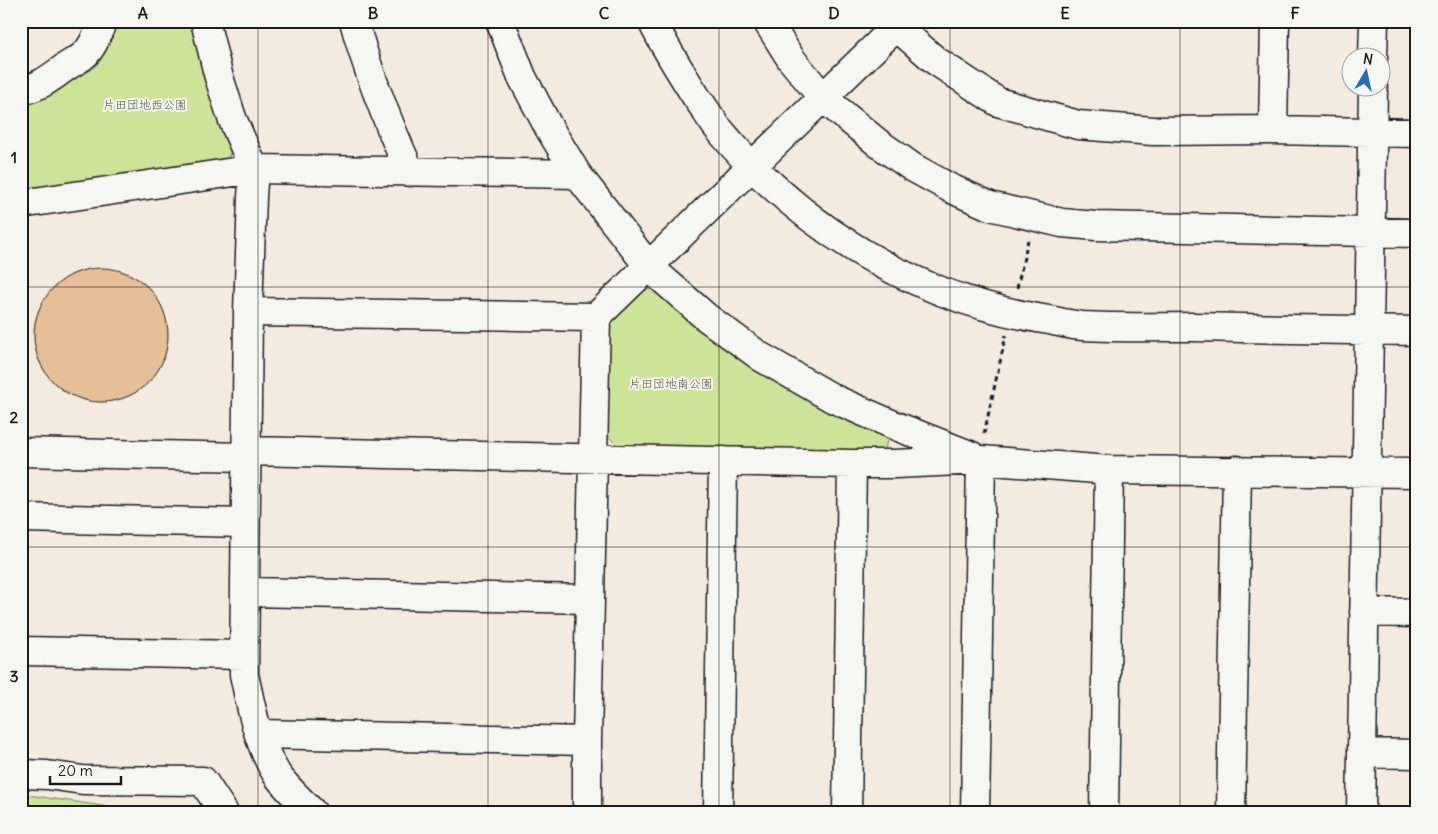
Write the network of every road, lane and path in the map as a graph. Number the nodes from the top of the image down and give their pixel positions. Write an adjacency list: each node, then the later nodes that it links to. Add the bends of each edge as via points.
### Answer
1 (102, 21): 11 (street, via 84,56 51,79)
2 (205, 21): 18 (street, via 218,74)
3 (354, 21): 19 (street, via 361,49)
4 (500, 21): 20 (street, via 522,77)
5 (652, 21): 17 (street, via 716,126)
6 (767, 21): 12 (street)
7 (1275, 21): 14 (street)
8 (1374, 21): 10 (street)
9 (896, 23): 12 (street); 14 (street, via 936,61 998,102 1078,125 1154,131)
10 (1373, 48)
11 (21, 91)
12 (823, 98): 17 (street); 22 (street, via 912,167 990,206 1033,217 1096,226)
13 (1373, 98): 15 (street)
14 (1273, 130): 15 (street)
15 (1372, 133): 16 (street); 22 (street)
16 (1417, 133)
17 (752, 167): 24 (street); 27 (street, via 822,226 868,257 940,292 1011,314 1082,326)
18 (254, 169): 19 (street); 21 (street); 25 (street)
19 (410, 172): 20 (street)
20 (577, 174): 24 (street)
21 (21, 204)
22 (1370, 232): 23 (street); 27 (street)
23 (1417, 232)
24 (649, 267): 26 (street); 32 (street, via 706,317 769,362 834,399)
25 (248, 312): 26 (street); 30 (street)
26 (596, 317): 31 (street)
27 (1368, 330): 28 (street); 37 (street)
28 (1417, 331)
29 (21, 452): 30 (street)
30 (246, 454): 31 (street); 40 (street)
31 (593, 459): 33 (street); 42 (street)
32 (981, 460): 34 (street); 35 (street); 57 (street)
33 (723, 461): 34 (street); 55 (street)
34 (852, 464): 56 (street)
35 (1109, 470): 36 (street); 58 (street)
36 (1237, 470): 37 (street); 59 (street)
37 (1366, 472): 38 (street); 43 (street)
38 (1417, 472)
39 (21, 518): 40 (street)
40 (245, 522): 41 (street)
41 (245, 592): 42 (street); 46 (street)
42 (590, 599): 48 (street)
43 (1364, 612): 44 (street); 49 (street)
44 (1417, 613)
45 (21, 651): 46 (street)
46 (244, 655): 47 (street, via 244,674)
47 (260, 734): 48 (street); 53 (street, via 277,773)
48 (587, 741): 54 (street)
49 (1362, 753): 50 (street); 60 (street)
50 (1417, 754)
51 (21, 774): 52 (street, via 82,780 203,782)
52 (224, 813)
53 (312, 813)
54 (587, 813)
55 (718, 813)
56 (847, 813)
57 (976, 813)
58 (1104, 813)
59 (1231, 813)
60 (1361, 813)

